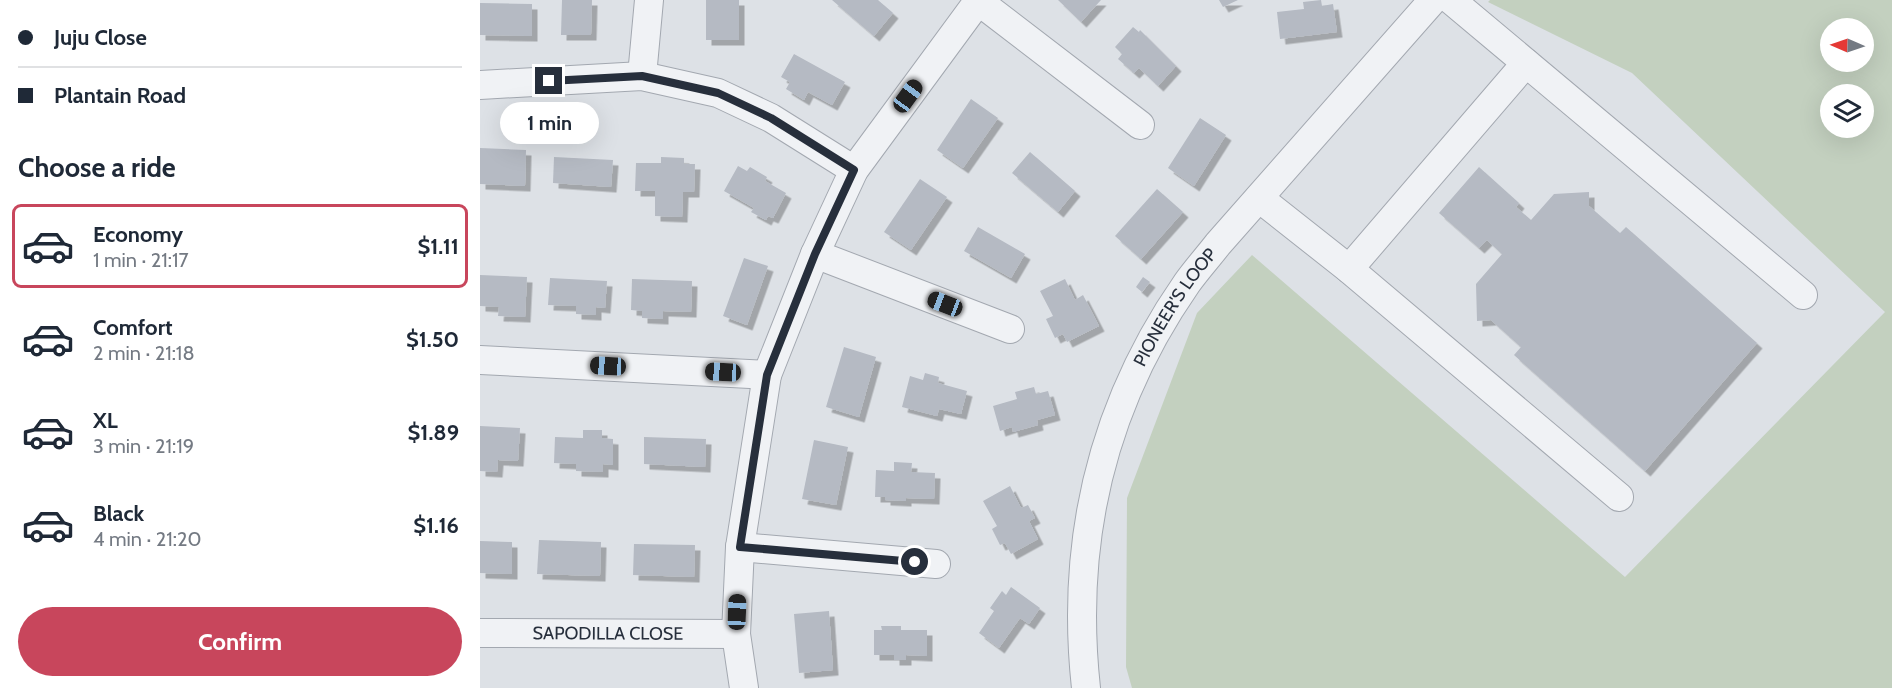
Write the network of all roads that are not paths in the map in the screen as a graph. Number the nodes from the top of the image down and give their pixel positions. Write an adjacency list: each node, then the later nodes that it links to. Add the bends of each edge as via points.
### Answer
1 (649, 0): 6 (street)
2 (978, 0): 8 (street); 9 (street)
3 (1433, 0): 10 (street, PIONEER'S LOOP)
4 (1450, 0): 5 (street)
5 (1526, 63): 12 (street); 13 (street)
6 (642, 76): 7 (street); 9 (street, via 718,93 771,118)
7 (480, 85)
8 (1140, 125)
9 (854, 170): 11 (street)
10 (1258, 198): 12 (street); 23 (street, PIONEER'S LOOP, via 1188,282 1150,342 1120,408 1088,522 1082,584)
11 (815, 254): 14 (street); 16 (street)
12 (1349, 269): 17 (street)
13 (1803, 295)
14 (1010, 329)
15 (480, 360): 16 (street)
16 (767, 375): 18 (street)
17 (1619, 497)
18 (740, 547): 19 (street); 21 (street)
19 (936, 564)
20 (480, 633): 21 (street, SAPODILLA CLOSE)
21 (736, 634): 22 (street)
22 (744, 688)
23 (1086, 688)

